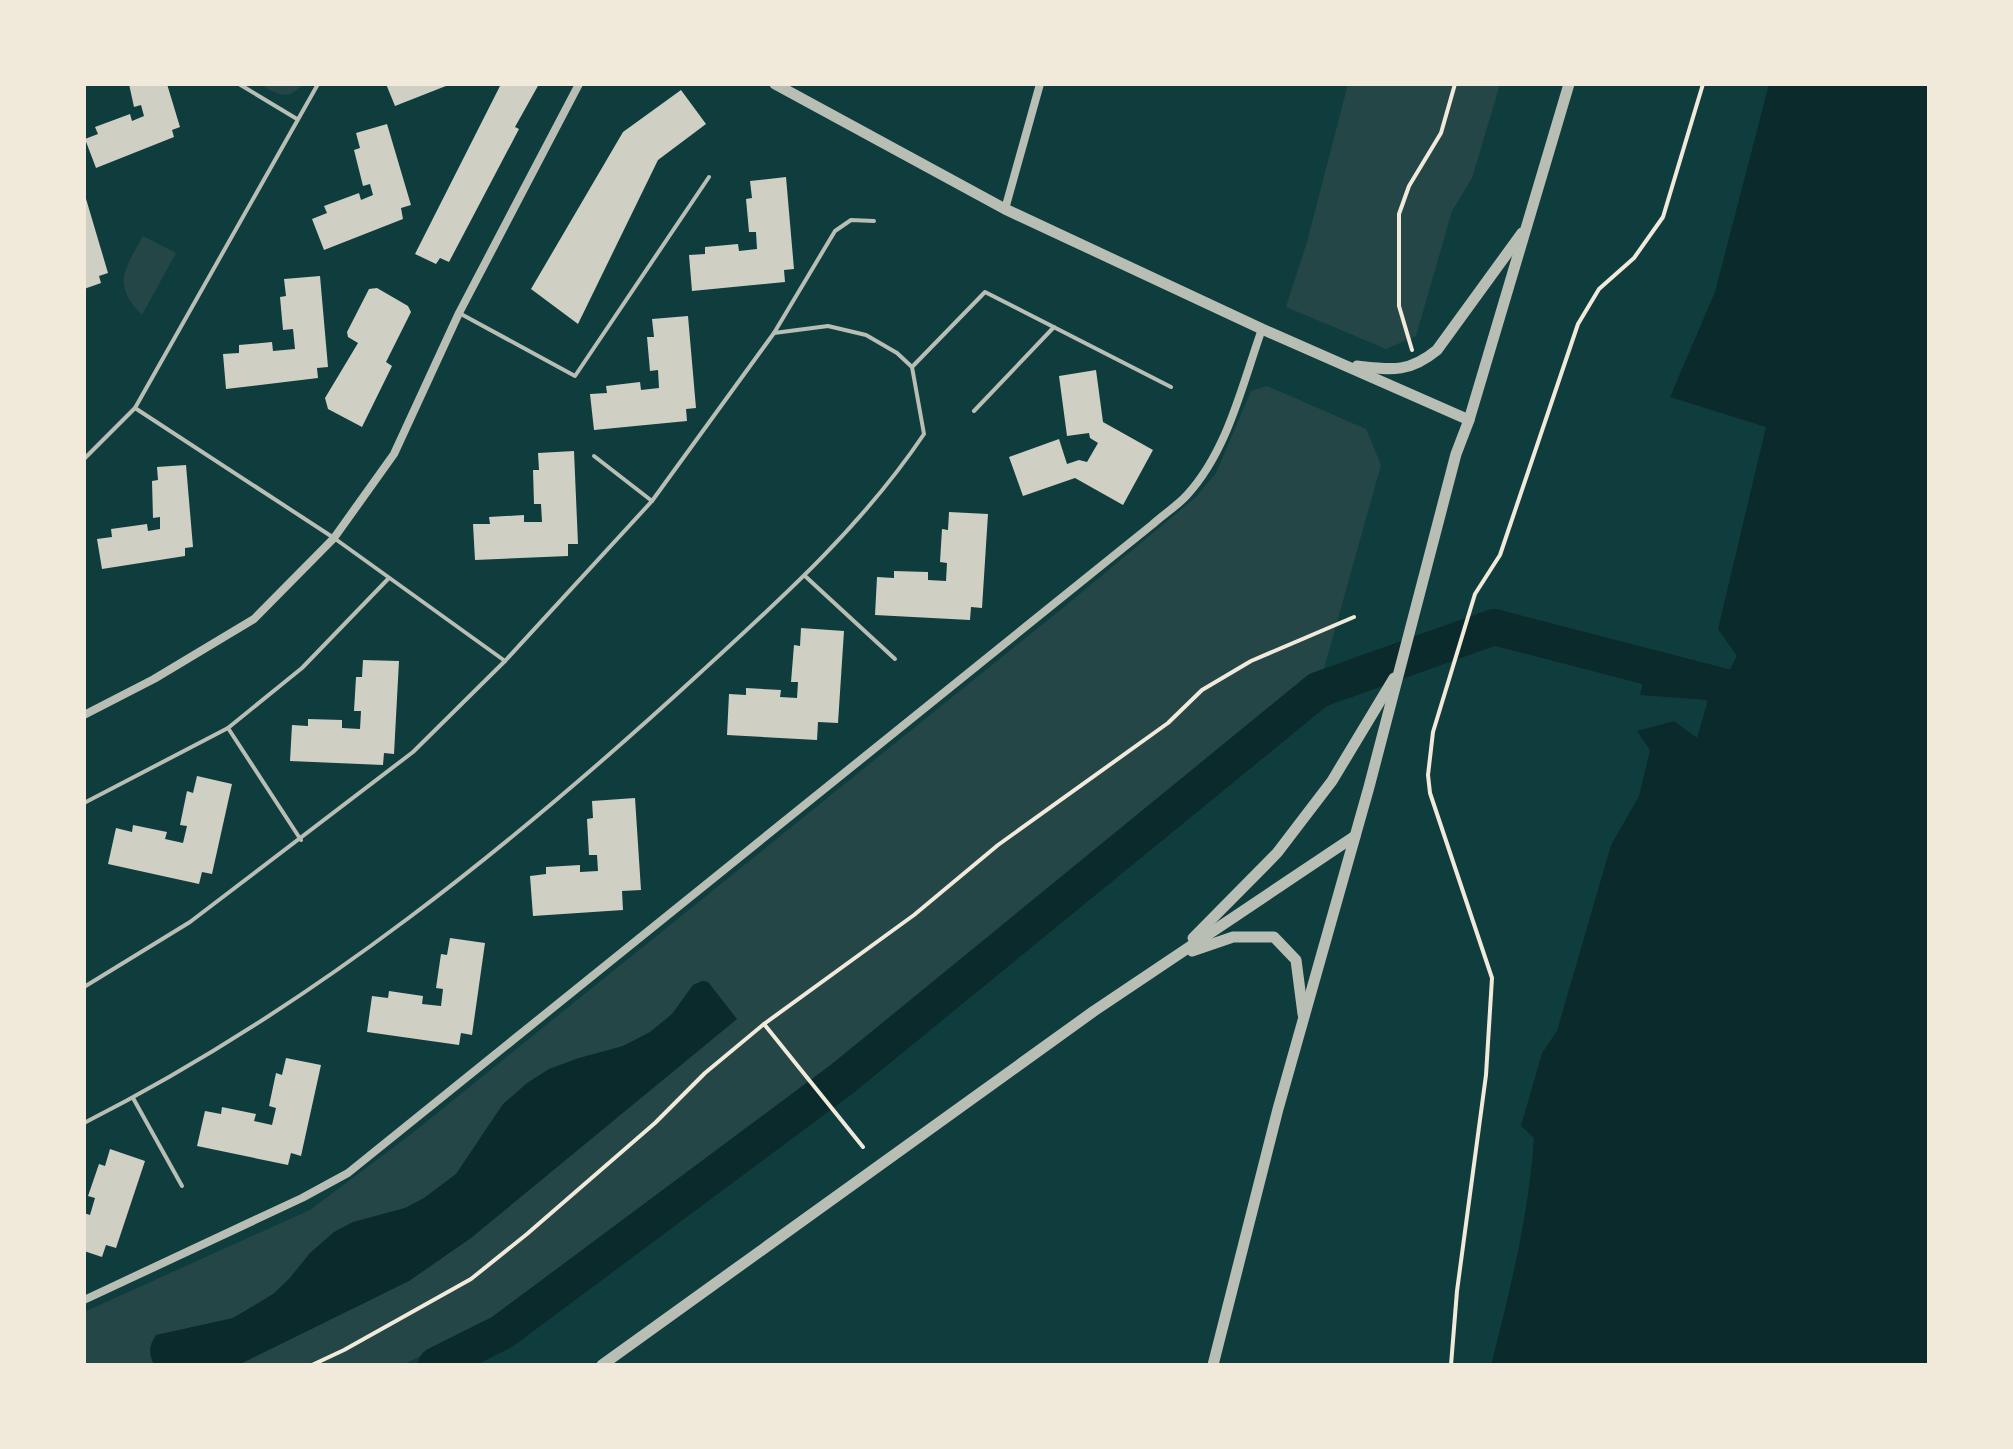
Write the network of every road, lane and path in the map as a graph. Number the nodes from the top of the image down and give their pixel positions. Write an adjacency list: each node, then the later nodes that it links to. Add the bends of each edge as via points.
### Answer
1 (239, 84): 9 (lane)
2 (318, 84): 9 (lane)
3 (579, 84): 14 (street)
4 (775, 84): 11 (street)
5 (1040, 84): 11 (street)
6 (1455, 84): 18 (path, via 1441,133 1409,186 1399,214 1399,306)
7 (1569, 84): 13 (street)
8 (1703, 84): 52 (path, via 1663,217 1634,258 1599,289 1578,324 1500,555 1475,594 1433,732 1430,793 1492,978 1486,1075)
9 (297, 119): 22 (lane)
10 (709, 177): 14 (lane, via 575,376)
11 (1005, 209): 16 (street)
12 (874, 221): 17 (lane, via 851,220 835,231)
13 (1527, 226): 19 (street, via 1437,350 1419,364 1393,370); 24 (street)
14 (459, 313): 28 (street, via 394,454)
15 (1054, 327): 20 (lane, via 985,292); 21 (lane); 23 (lane)
16 (1262, 329): 19 (street); 48 (street, via 1217,452 1186,496 1153,524 348,1173)
17 (774, 333): 20 (lane, via 828,326 866,335); 27 (lane)
18 (1413, 352)
19 (1344, 365): 24 (street)
20 (912, 367): 29 (lane, via 924,434)
21 (1171, 387)
22 (135, 408): 26 (lane); 28 (lane)
23 (974, 411)
24 (1469, 420): 34 (street)
25 (594, 456): 27 (lane)
26 (84, 459)
27 (652, 501): 33 (lane)
28 (334, 538): 30 (lane); 35 (street, via 254,619)
29 (805, 576): 32 (lane); 44 (lane, via 627,740 448,889 274,1012)
30 (389, 579): 33 (lane); 36 (lane, via 302,668)
31 (1354, 617): 43 (path, via 1251,661 1202,690 1168,723)
32 (895, 659)
33 (505, 661): 39 (lane, via 413,752)
34 (1400, 667): 38 (street); 40 (street, via 1332,781 1277,853)
35 (84, 715)
36 (228, 728): 37 (lane); 39 (lane)
37 (84, 803)
38 (1355, 836): 40 (street); 42 (street)
39 (301, 840): 41 (lane, via 190,922)
40 (1176, 956): 42 (street, via 1233,937 1274,937 1296,960); 50 (street)
41 (84, 987)
42 (1303, 1019): 51 (street)
43 (764, 1024): 46 (path); 49 (path, via 471,1279)
44 (133, 1098): 45 (lane); 47 (lane)
45 (84, 1123)
46 (863, 1147)
47 (182, 1186)
48 (84, 1300)
49 (312, 1365)
50 (602, 1365)
51 (1213, 1365)
52 (1451, 1365)

